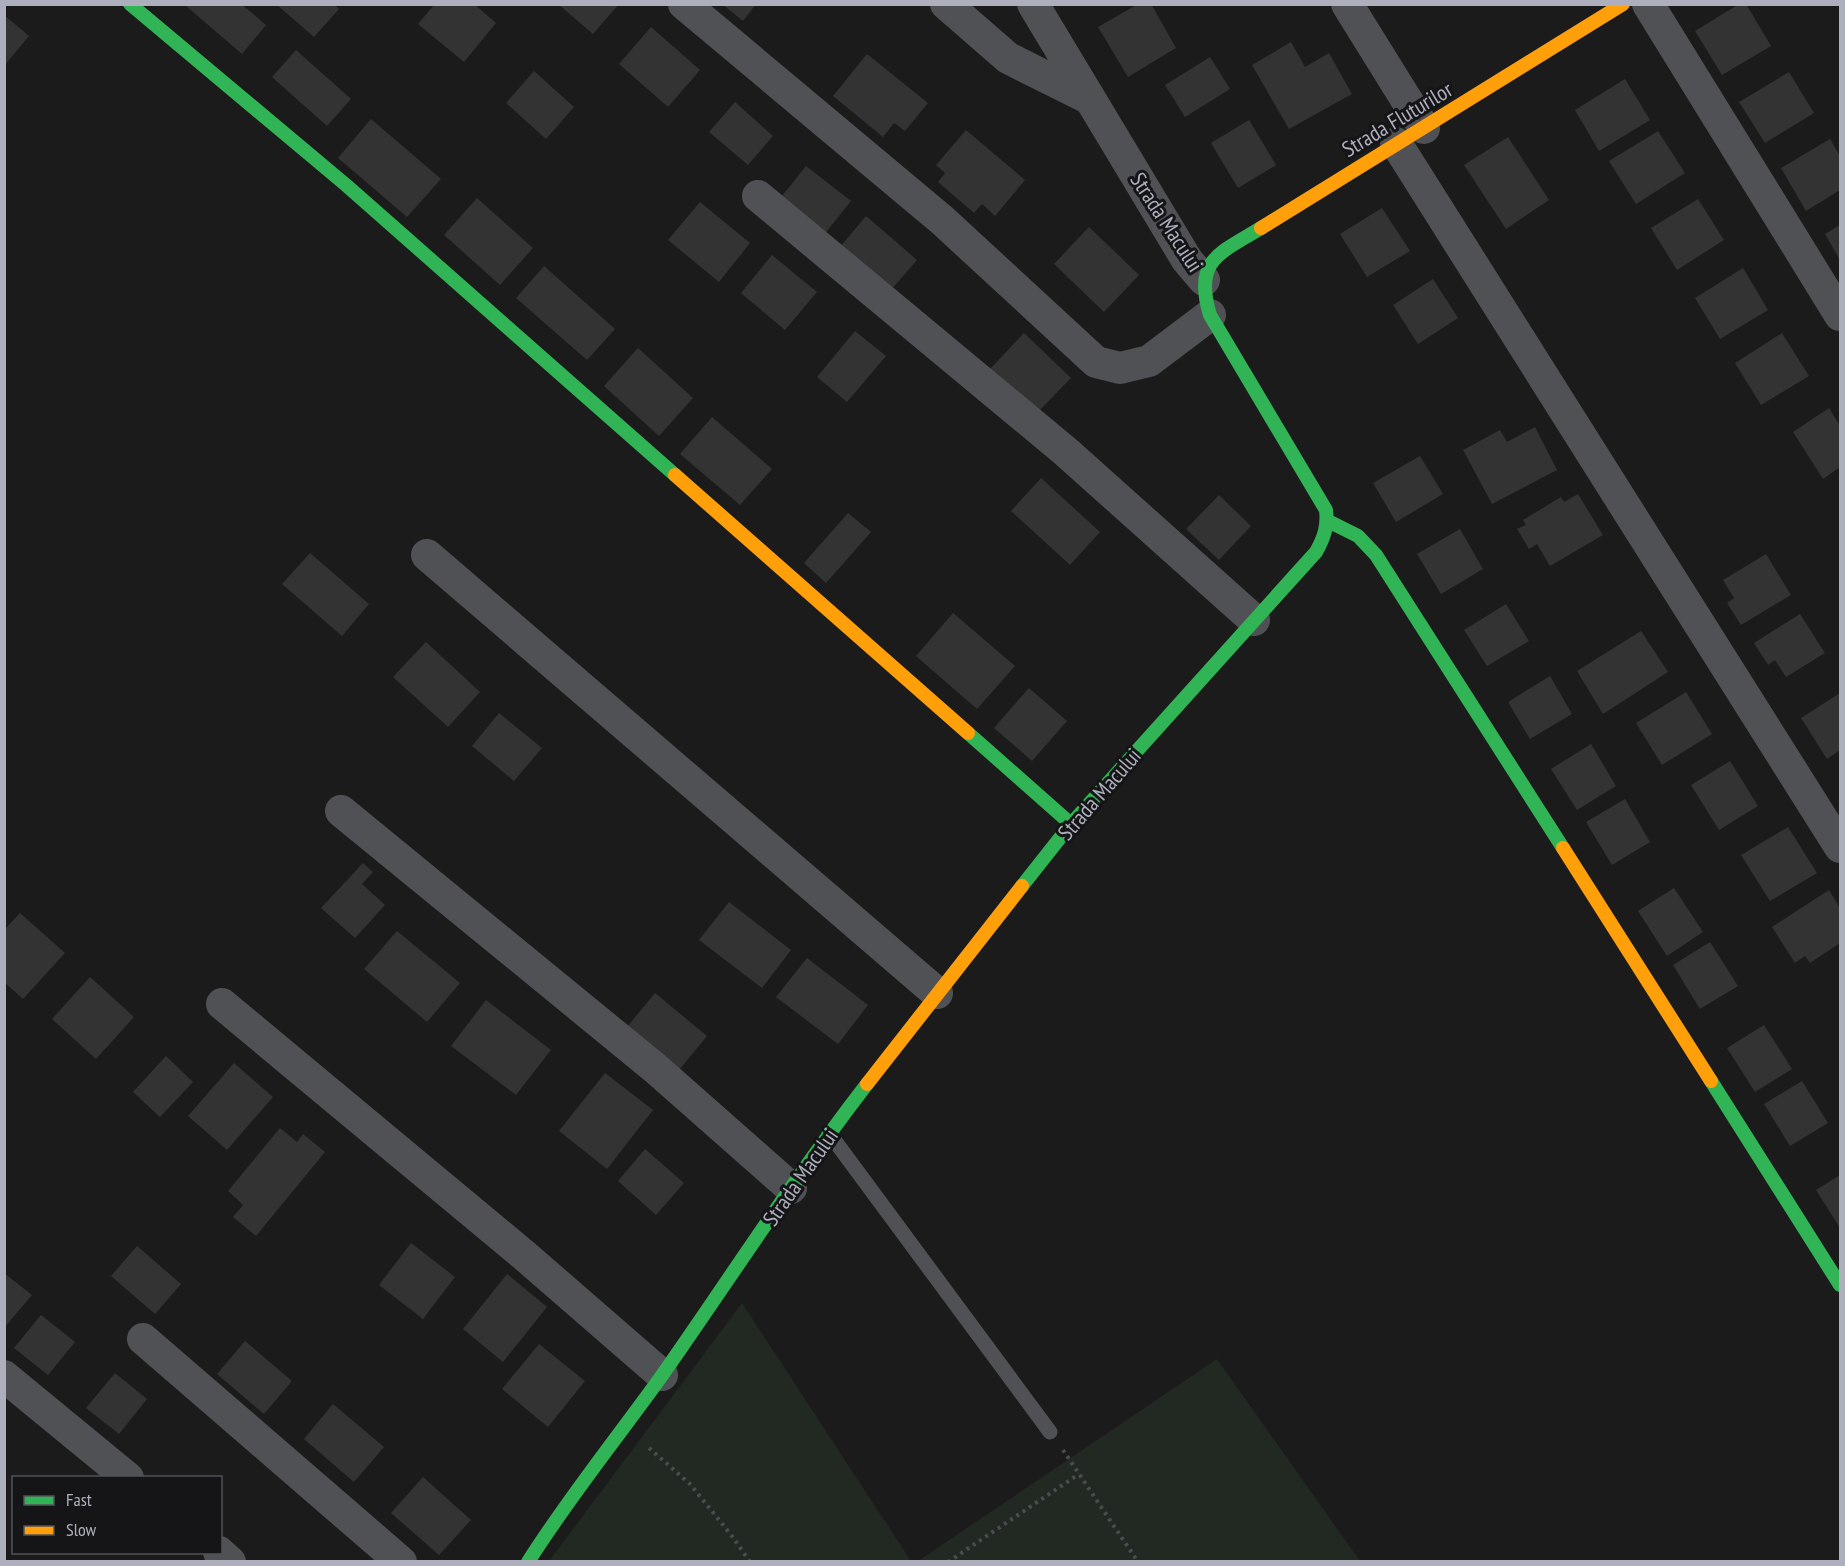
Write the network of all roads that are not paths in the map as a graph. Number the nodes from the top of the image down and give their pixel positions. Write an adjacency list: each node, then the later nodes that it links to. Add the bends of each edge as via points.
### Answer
1 (130, 4): 19 (street, via 346,185)
2 (684, 4): 13 (street, via 942,220 1096,362 1120,368 1149,361)
3 (946, 4): 8 (street, via 1008,58)
4 (1033, 4): 8 (street, Strada Macului)
5 (1347, 4): 9 (street)
6 (1623, 4): 9 (street, Strada Fluturilor)
7 (1648, 4): 14 (street)
8 (1090, 99): 12 (street, Strada Macului, via 1187,260)
9 (1424, 128): 10 (street, Strada Fluturilor)
10 (1396, 143): 12 (street, Strada Fluturilor, via 1217,255); 20 (street)
11 (759, 196): 17 (street, via 1065,451)
12 (1204, 280): 13 (street, Strada Macului, via 1204,298)
13 (1210, 315): 15 (street, Strada Macului, via 1326,510)
14 (1840, 315)
15 (1328, 521): 17 (street, Strada Macului, via 1316,552); 25 (street, via 1358,536 1376,555)
16 (427, 555): 21 (street)
17 (1254, 620): 19 (street, Strada Macului)
18 (341, 811): 24 (street, via 655,1068)
19 (1071, 824): 21 (street, Strada Macului)
20 (1840, 847)
21 (936, 993): 23 (street, Strada Macului)
22 (222, 1004): 27 (street)
23 (829, 1133): 24 (street, Strada Macului); 29 (lane)
24 (791, 1188): 27 (street, Strada Macului)
25 (1840, 1285)
26 (143, 1340): 31 (street)
27 (662, 1375): 32 (street, Strada Macului)
28 (4, 1376): 30 (street)
29 (1050, 1432)
30 (126, 1476)
31 (401, 1562)
32 (528, 1562)

